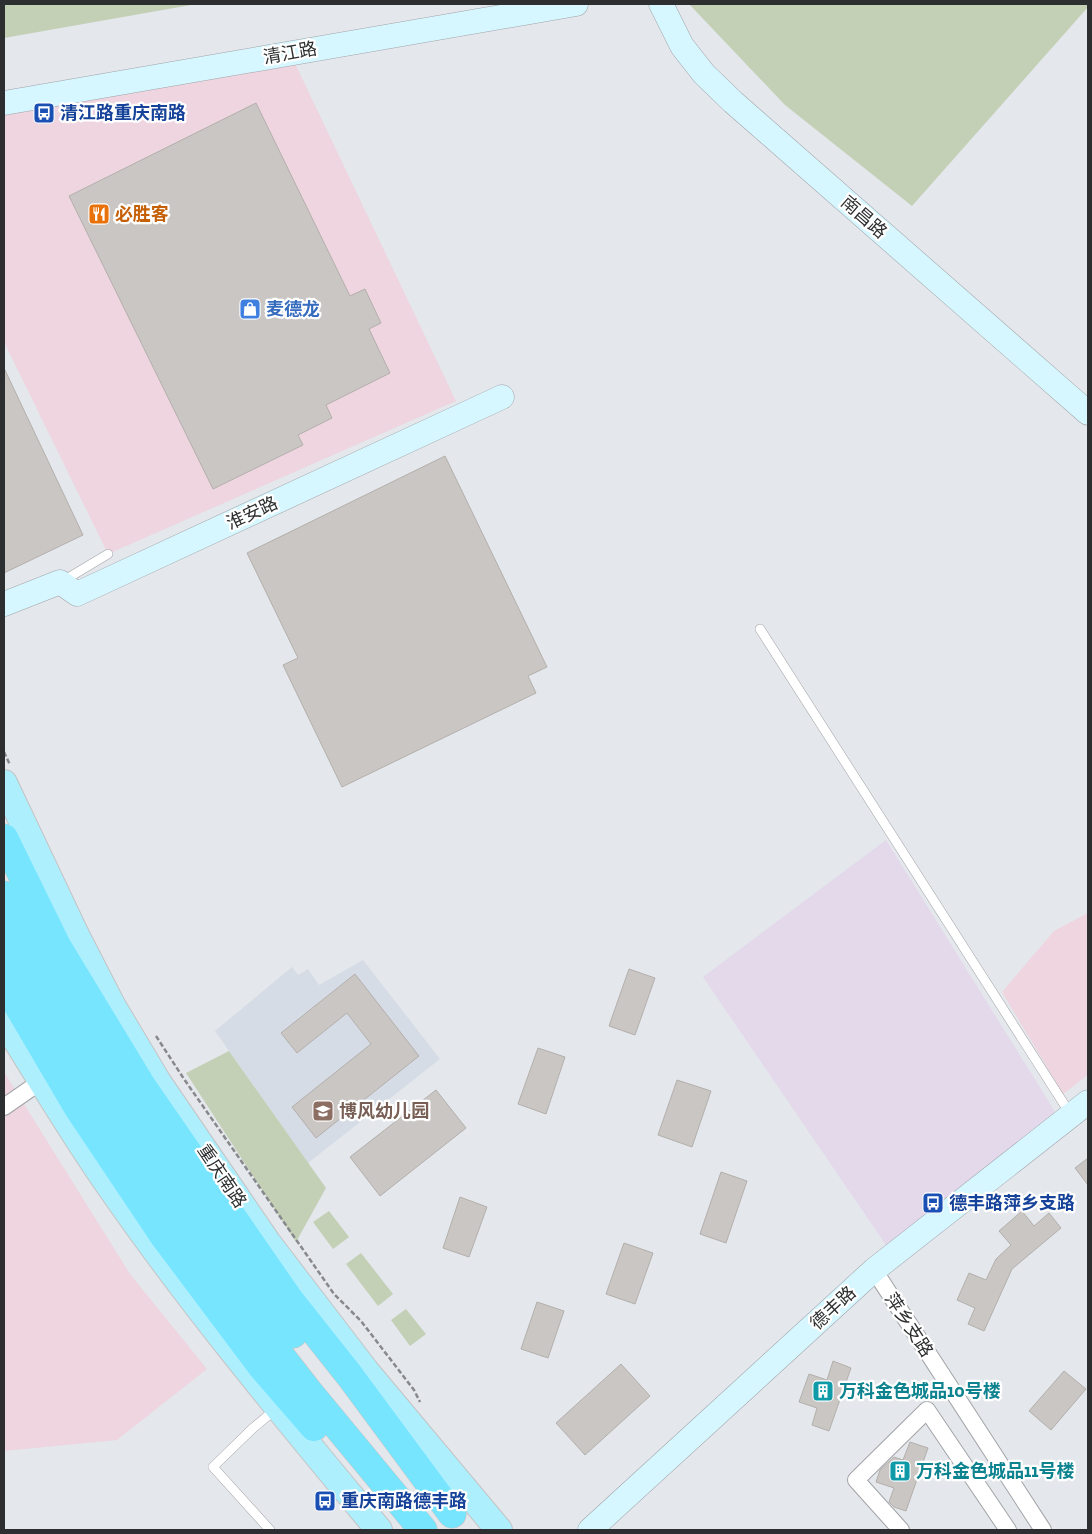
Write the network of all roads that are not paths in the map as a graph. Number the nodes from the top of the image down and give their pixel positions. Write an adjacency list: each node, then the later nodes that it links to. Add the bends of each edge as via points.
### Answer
1 (576, 4): 3 (street, 清江路)
2 (661, 4): 5 (street, 南昌路, via 682,46 732,102)
3 (4, 103)
4 (502, 397): 7 (street, 淮安路, via 77,594)
5 (1088, 413)
6 (108, 554): 7 (lane)
7 (60, 582): 8 (street)
8 (4, 604)
9 (760, 629): 18 (lane)
10 (8, 776): 26 (main road, 重庆南路, via 80,944 158,1082 268,1243 366,1371)
11 (4, 838): 21 (highway, via 57,946 142,1086 289,1299)
12 (4, 895): 21 (highway, via 117,1089 263,1296 372,1432)
13 (4, 942): 25 (highway, via 98,1101 183,1226 308,1392)
14 (4, 982): 24 (highway, via 78,1108 163,1235 262,1367)
15 (4, 1021): 16 (main road)
16 (40, 1082): 17 (street); 20 (main road, via 184,1290)
17 (4, 1107)
18 (1080, 1109): 19 (street, 德丰路)
19 (874, 1270): 27 (street, 德丰路); 30 (street, 萍乡支路)
20 (277, 1408): 22 (lane, via 213,1467); 23 (main road)
21 (459, 1522)
22 (270, 1530)
23 (378, 1530)
24 (406, 1530)
25 (422, 1530)
26 (498, 1530)
27 (590, 1530)
28 (901, 1530): 29 (street, via 856,1480 927,1410)
29 (1008, 1530)
30 (1043, 1530)

